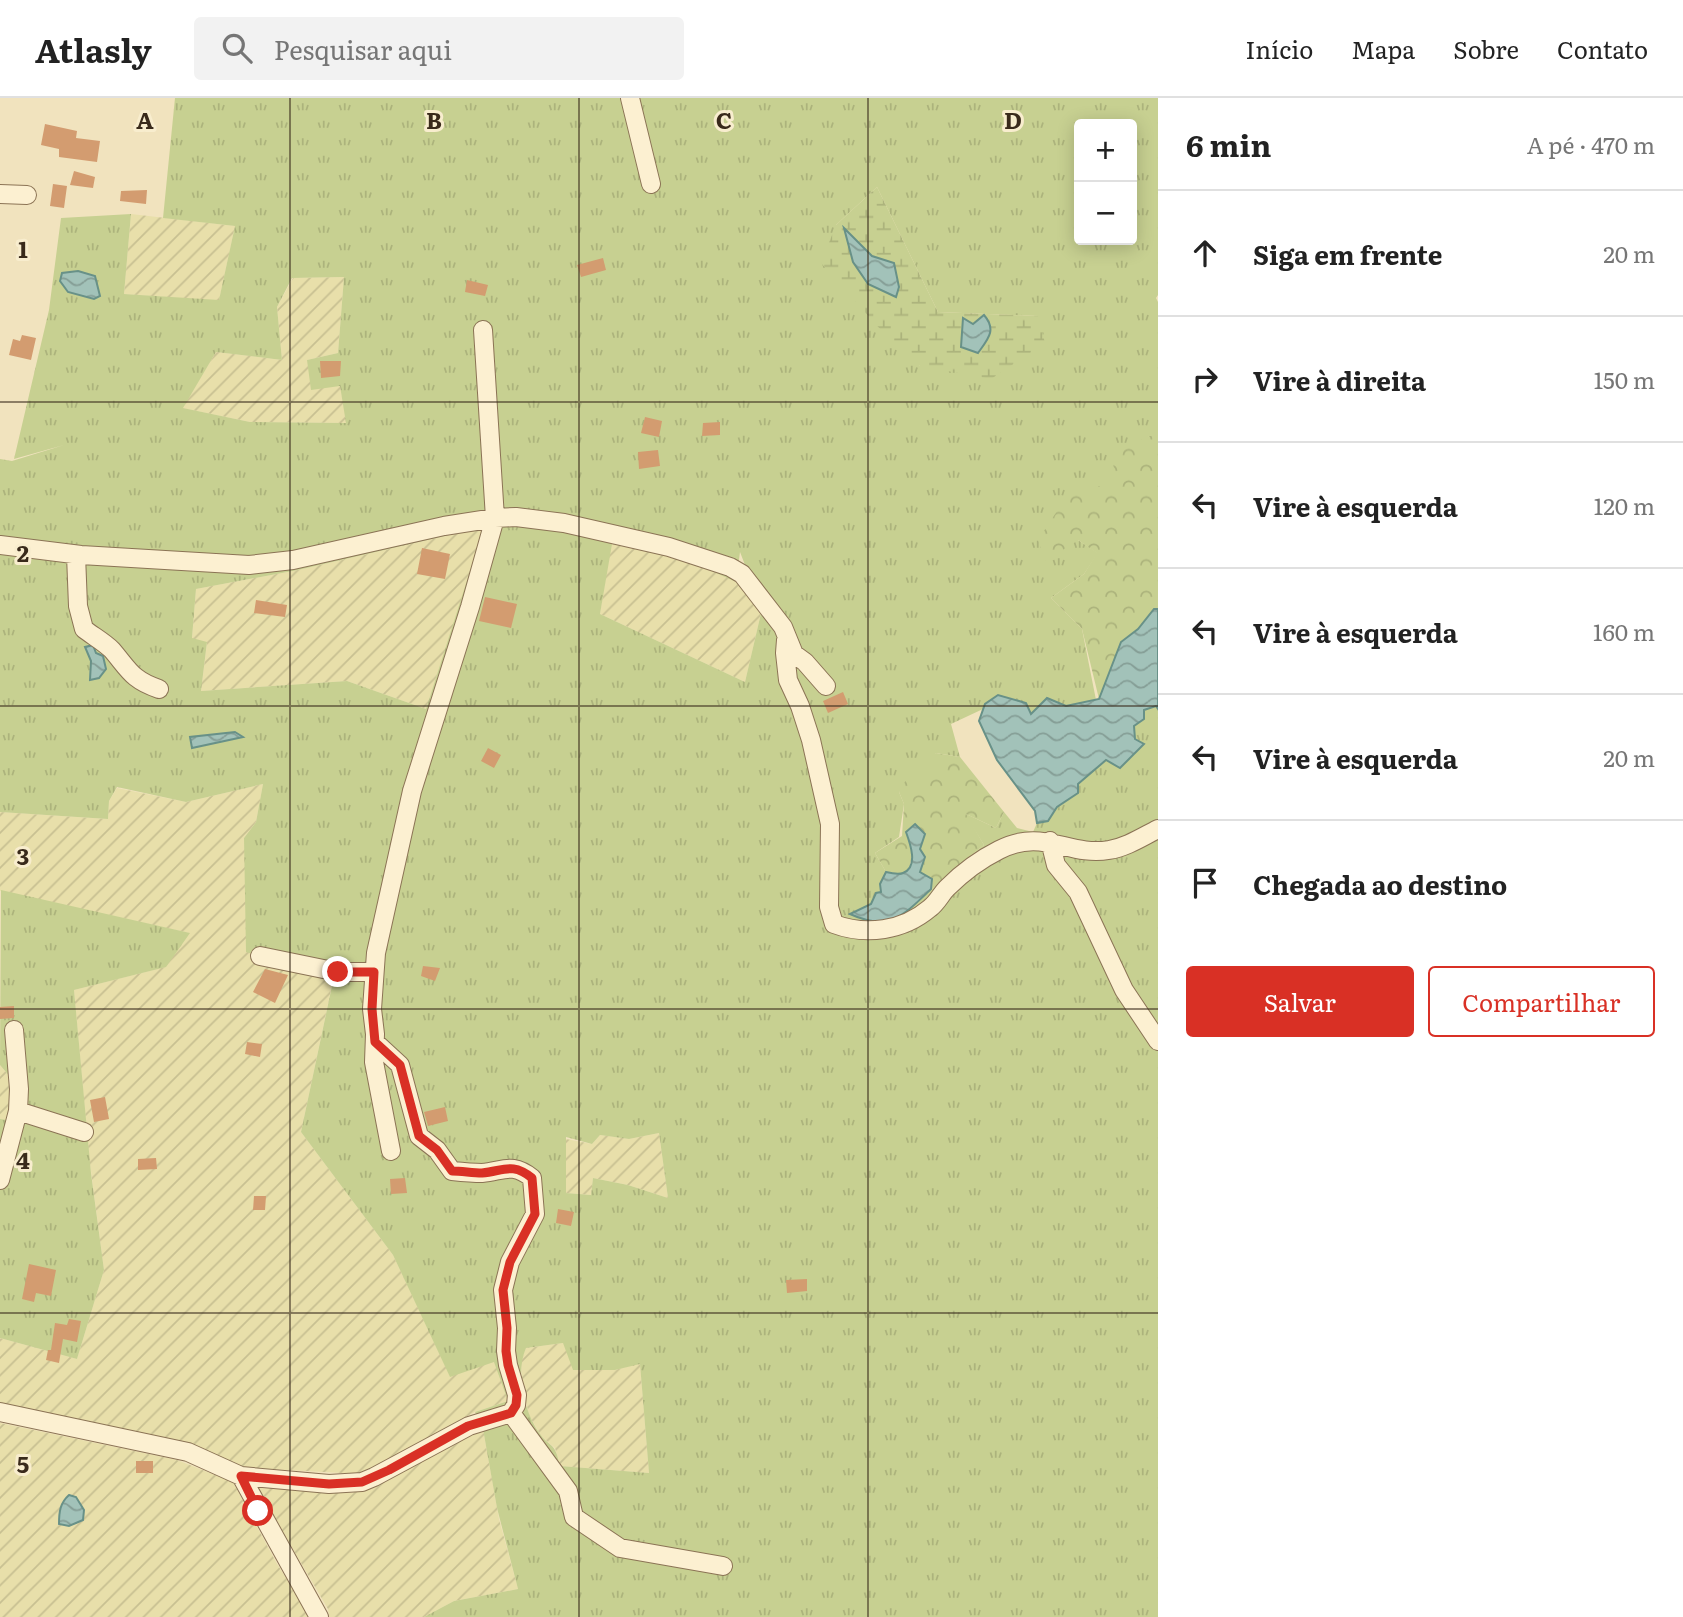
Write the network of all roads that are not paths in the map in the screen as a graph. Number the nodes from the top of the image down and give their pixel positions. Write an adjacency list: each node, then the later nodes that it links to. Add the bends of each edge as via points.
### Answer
1 (630, 98): 2 (street)
2 (651, 184)
3 (0, 194): 4 (street)
4 (27, 195)
5 (483, 330): 6 (street)
6 (495, 518): 8 (street, via 249,565); 9 (street, via 564,523 669,547 730,567 751,584); 15 (street, via 412,791)
7 (0, 545): 8 (street)
8 (76, 555): 11 (street, via 84,629 110,648 143,684)
9 (787, 638): 10 (street, via 794,654); 13 (street, via 788,680 811,740 830,824 829,907 834,924 850,930 881,930 908,921 1000,849 1026,840)
10 (826, 686)
11 (159, 689)
12 (1158, 829): 13 (street, via 1107,850 1077,849)
13 (1050, 841): 17 (street, via 1056,865 1078,892 1124,989)
14 (260, 956): 15 (street, via 338,972)
15 (374, 972): 18 (street)
16 (14, 1030): 19 (street)
17 (1158, 1041)
18 (375, 1042): 21 (street, via 374,1062); 24 (street, via 400,1065 419,1136 452,1171 482,1173 508,1167 532,1178 535,1214 510,1262 503,1290 506,1351 517,1395)
19 (18, 1111): 20 (street); 22 (street)
20 (84, 1132)
21 (391, 1151)
22 (0, 1181)
23 (0, 1412): 25 (street, via 181,1450)
24 (511, 1413): 25 (street, via 468,1426 362,1482 329,1484); 26 (street, via 568,1492 574,1517 620,1548)
25 (241, 1476): 27 (street)
26 (723, 1566)
27 (318, 1617)

